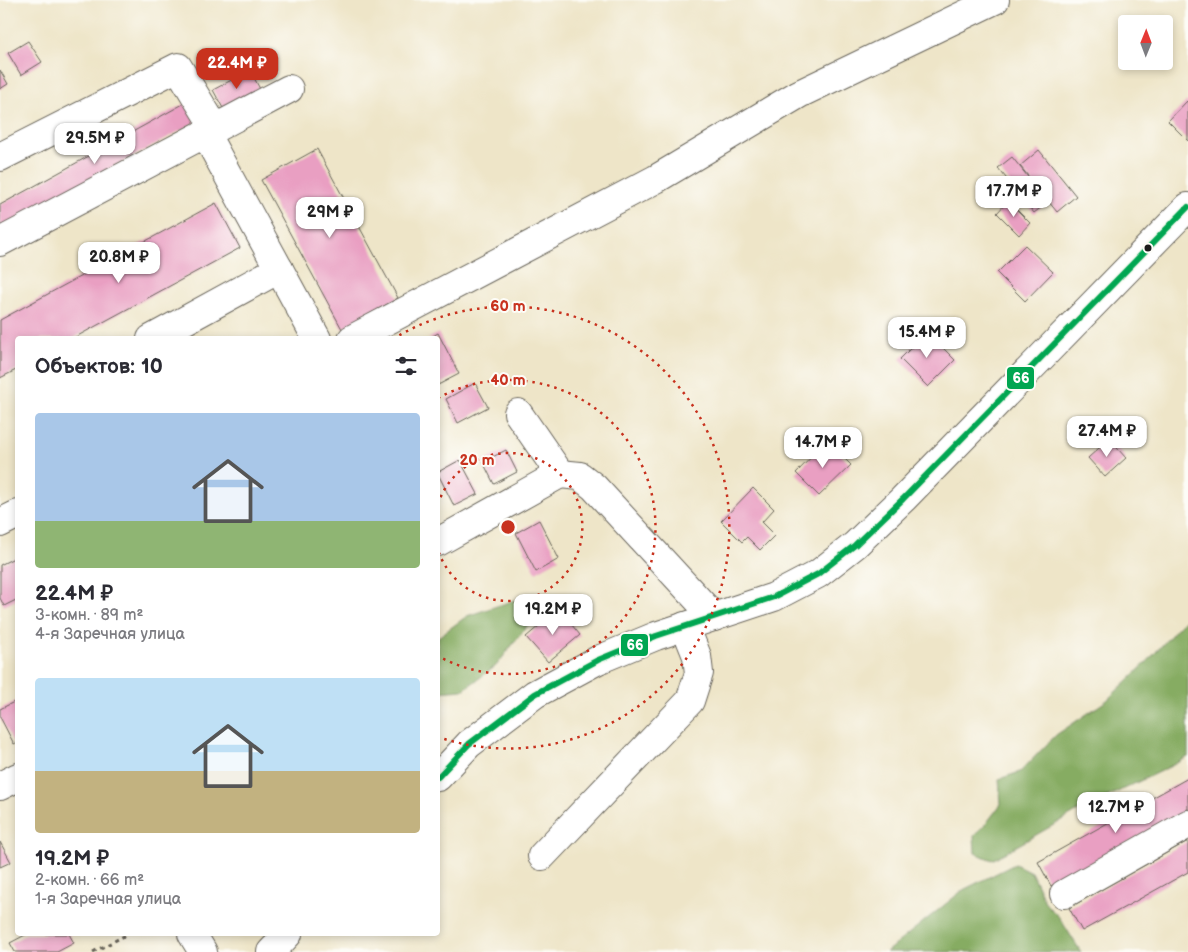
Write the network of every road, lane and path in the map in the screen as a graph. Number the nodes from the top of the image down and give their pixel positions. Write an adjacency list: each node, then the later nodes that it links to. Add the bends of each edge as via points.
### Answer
1 (995, 0): 10 (street, via 799,94 656,179)
2 (289, 89): 3 (street)
3 (210, 131): 4 (street, via 178,67); 6 (street); 7 (street)
4 (0, 157)
5 (1188, 207): 16 (street, via 855,545 818,574 774,597)
6 (0, 242)
7 (279, 269): 8 (street); 9 (street)
8 (168, 335)
9 (315, 336)
10 (358, 336)
11 (518, 413): 12 (street)
12 (560, 474): 15 (street); 16 (street, via 580,476 594,487)
13 (15, 516): 14 (street)
14 (0, 523)
15 (440, 541)
16 (714, 617): 17 (street)
17 (684, 626): 18 (street, via 598,660 535,694 469,744); 22 (street, via 697,656 699,673 690,701)
18 (440, 775)
19 (15, 778): 20 (street)
20 (0, 786)
21 (1188, 824): 23 (street)
22 (542, 856)
23 (1064, 894)
24 (124, 936): 27 (path)
25 (193, 936): 28 (street)
26 (286, 936): 29 (street)
27 (93, 952)
28 (202, 952)
29 (271, 952)

